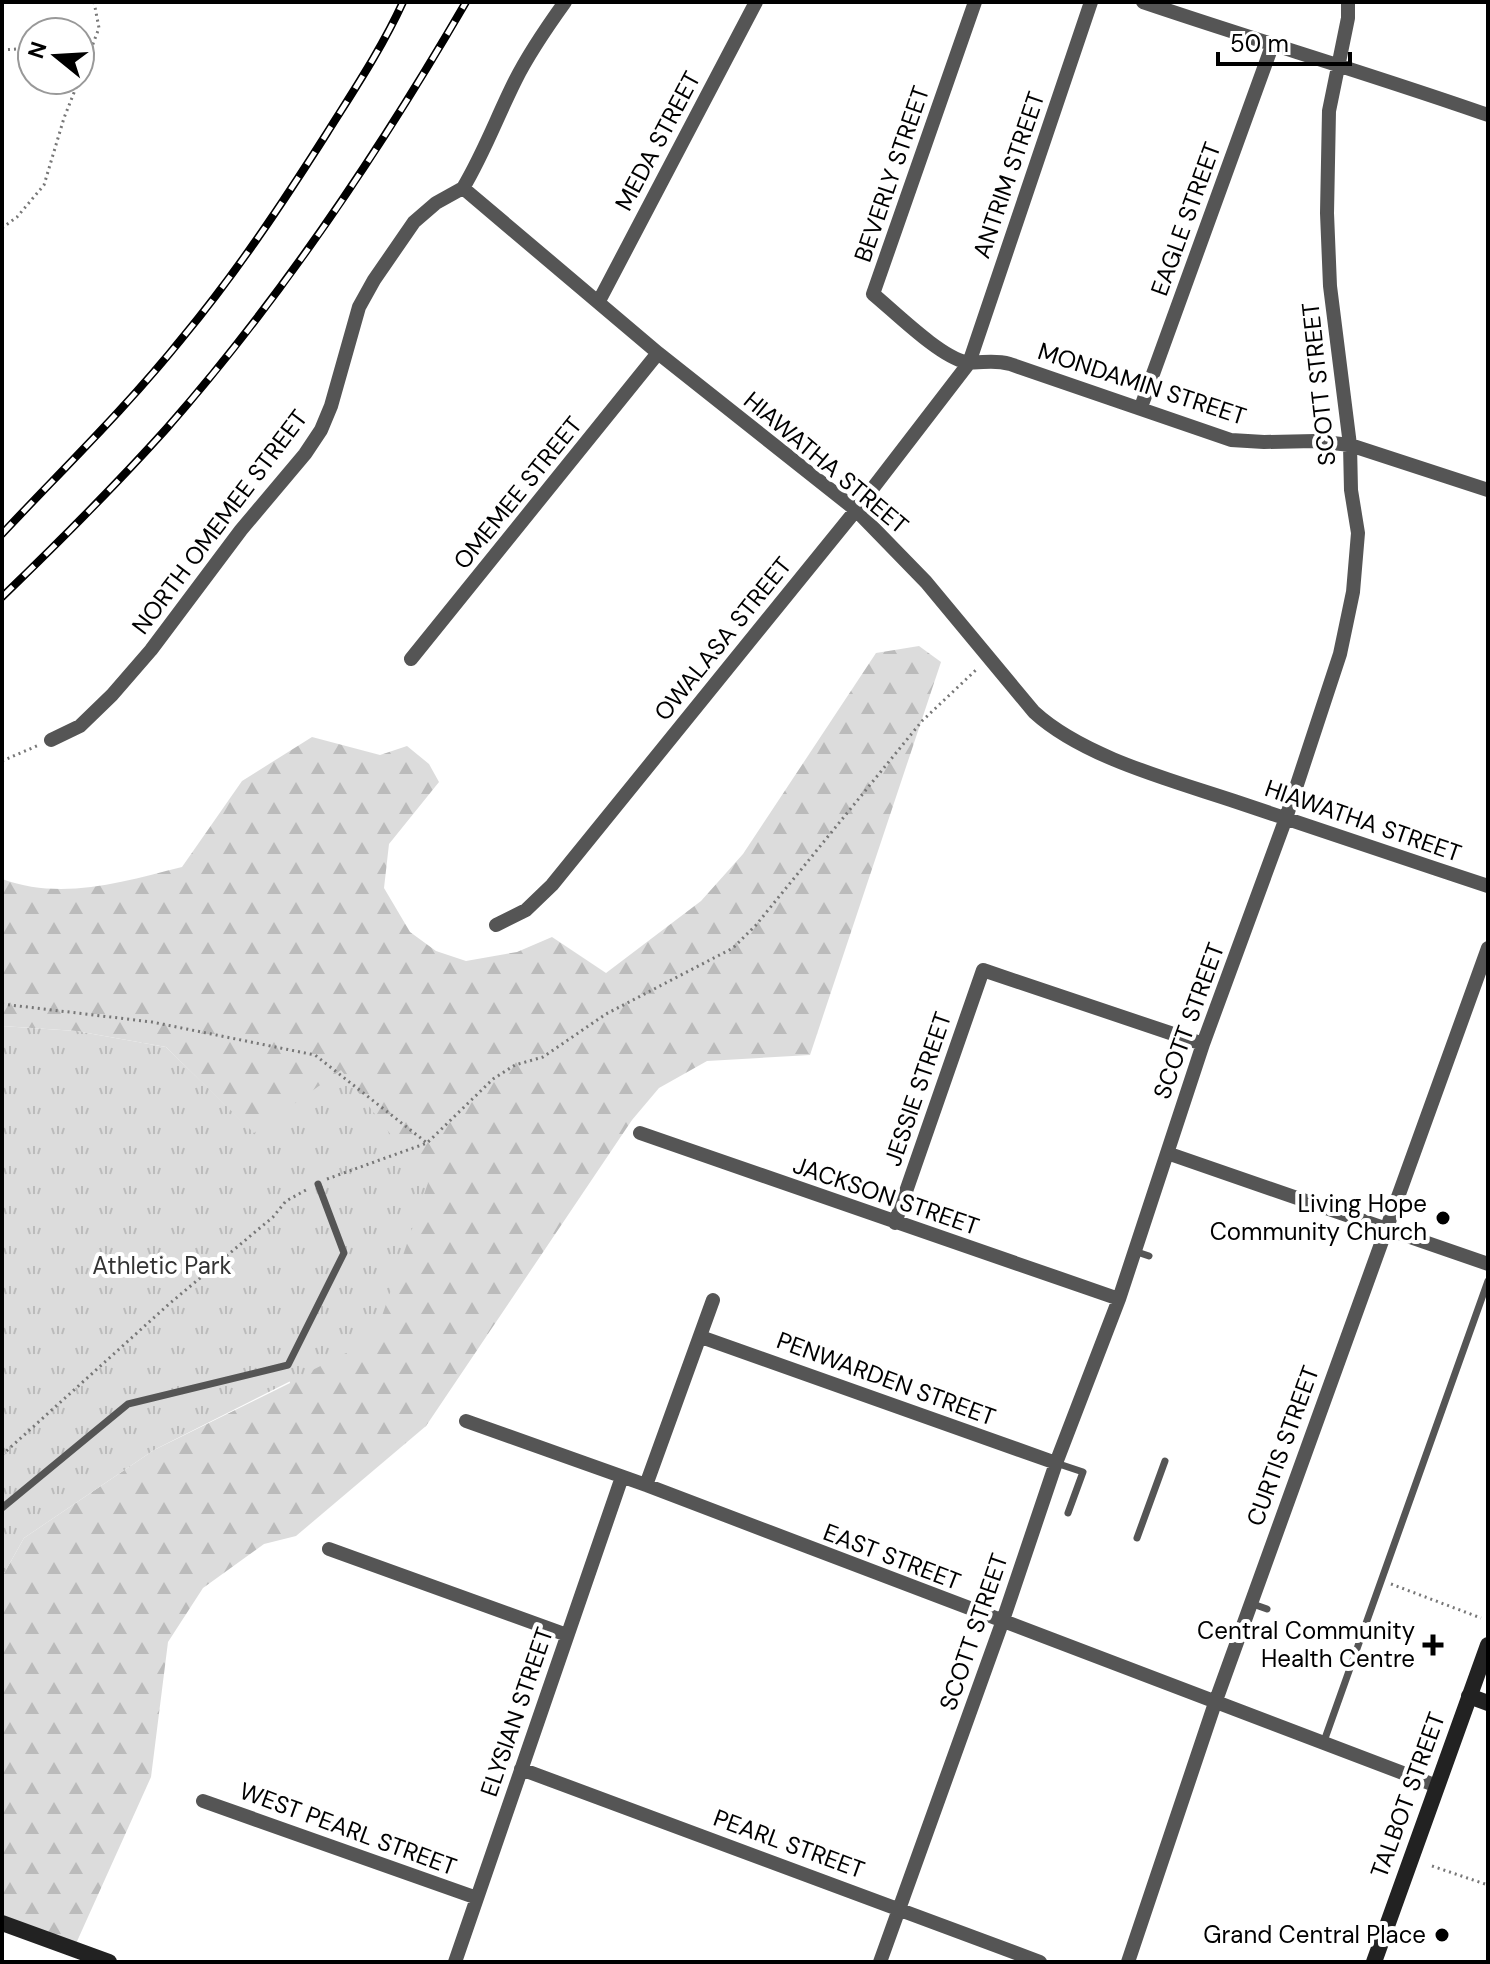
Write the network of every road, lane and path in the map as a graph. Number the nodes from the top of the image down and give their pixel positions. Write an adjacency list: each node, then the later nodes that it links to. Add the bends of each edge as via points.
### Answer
1 (94, 2): 8 (path)
2 (565, 2): 13 (street, via 515,81)
3 (756, 2): 15 (street, MEDA STREET)
4 (975, 2): 17 (street, BEVERLY STREET, via 873,294 943,352)
5 (1091, 2): 17 (street, ANTRIM STREET)
6 (1143, 2): 9 (street)
7 (1348, 2): 10 (street, SCOTT STREET)
8 (96, 37)
9 (1272, 46): 10 (street); 18 (street, EAGLE STREET)
10 (1339, 65): 12 (street); 19 (street, SCOTT STREET, via 1329,111 1328,228)
11 (73, 96): 14 (path, via 44,185)
12 (1488, 115)
13 (463, 188): 15 (street, HIAWATHA STREET); 24 (street, NORTH OMEMEE STREET, via 414,222 374,280 359,307 331,406 305,454 112,695 80,726)
14 (2, 228)
15 (599, 301): 16 (street, HIAWATHA STREET)
16 (658, 353): 21 (street, HIAWATHA STREET); 22 (street, OMEMEE STREET)
17 (969, 363): 18 (street, MONDAMIN STREET, via 998,361); 21 (street, OWALASA STREET)
18 (1141, 407): 19 (street, MONDAMIN STREET, via 1231,440)
19 (1350, 445): 20 (street, MONDAMIN STREET); 26 (street, SCOTT STREET, via 1358,533 1353,592 1340,654)
20 (1488, 490)
21 (856, 510): 26 (street, HIAWATHA STREET, via 926,582 1044,721 1089,748); 28 (street, OWALASA STREET, via 552,885 526,910)
22 (411, 659)
23 (978, 667): 33 (path, via 922,721 733,948 606,1014 543,1057 493,1079)
24 (51, 740): 25 (path)
25 (2, 761)
26 (1286, 818): 27 (street, HIAWATHA STREET); 31 (street, SCOTT STREET)
27 (1488, 886)
28 (496, 925)
29 (1488, 948): 37 (street, CURTIS STREET)
30 (2, 1004): 33 (path, via 152,1022 315,1055)
31 (1203, 1044): 34 (street, SCOTT STREET); 36 (street, JESSIE STREET, via 983,970)
32 (640, 1133): 36 (street, JACKSON STREET)
33 (427, 1143): 35 (path)
34 (1167, 1153): 37 (street); 38 (street, SCOTT STREET)
35 (318, 1184): 46 (path, via 286,1201); 51 (lane, via 344,1253 288,1365 128,1404)
36 (895, 1223): 42 (street, JACKSON STREET)
37 (1384, 1230): 40 (street); 56 (street, CURTIS STREET, via 1325,1416)
38 (1134, 1251): 39 (lane); 42 (street, SCOTT STREET)
39 (1149, 1256)
40 (1488, 1264)
41 (1488, 1281): 55 (lane)
42 (1119, 1299): 48 (street, SCOTT STREET)
43 (713, 1300): 44 (street)
44 (701, 1337): 48 (street, PENWARDEN STREET); 50 (street)
45 (466, 1421): 49 (street, EAST STREET)
46 (2, 1455)
47 (1165, 1461): 53 (lane)
48 (1056, 1463): 52 (lane, via 1083,1472); 59 (street, SCOTT STREET)
49 (622, 1477): 50 (street, EAST STREET); 60 (street, ELYSIAN STREET)
50 (646, 1485): 59 (street, EAST STREET)
51 (2, 1508)
52 (1068, 1513)
53 (1137, 1538)
54 (329, 1549): 60 (street)
55 (1381, 1581): 58 (path); 65 (lane)
56 (1250, 1603): 57 (lane); 63 (street, CURTIS STREET)
57 (1267, 1609)
58 (1481, 1618)
59 (1002, 1623): 63 (street, EAST STREET); 72 (street, SCOTT STREET)
60 (567, 1635): 66 (street, ELYSIAN STREET)
61 (1488, 1645): 62 (main road, TALBOT STREET)
62 (1469, 1696): 64 (main road); 67 (main road, TALBOT STREET)
63 (1215, 1703): 65 (street, EAST STREET); 78 (street, CURTIS STREET)
64 (1488, 1703)
65 (1323, 1744): 67 (street, EAST STREET)
66 (521, 1769): 71 (street, ELYSIAN STREET); 72 (street, PEARL STREET)
67 (1437, 1786): 79 (main road, TALBOT STREET)
68 (203, 1801): 71 (street, WEST PEARL STREET)
69 (1432, 1866): 70 (path)
70 (1488, 1885)
71 (477, 1898): 75 (street, ELYSIAN STREET)
72 (899, 1909): 76 (street, SCOTT STREET); 77 (street, PEARL STREET)
73 (2, 1923): 74 (main road)
74 (109, 1962)
75 (455, 1962)
76 (880, 1962)
77 (1040, 1962)
78 (1128, 1962)
79 (1374, 1962)

